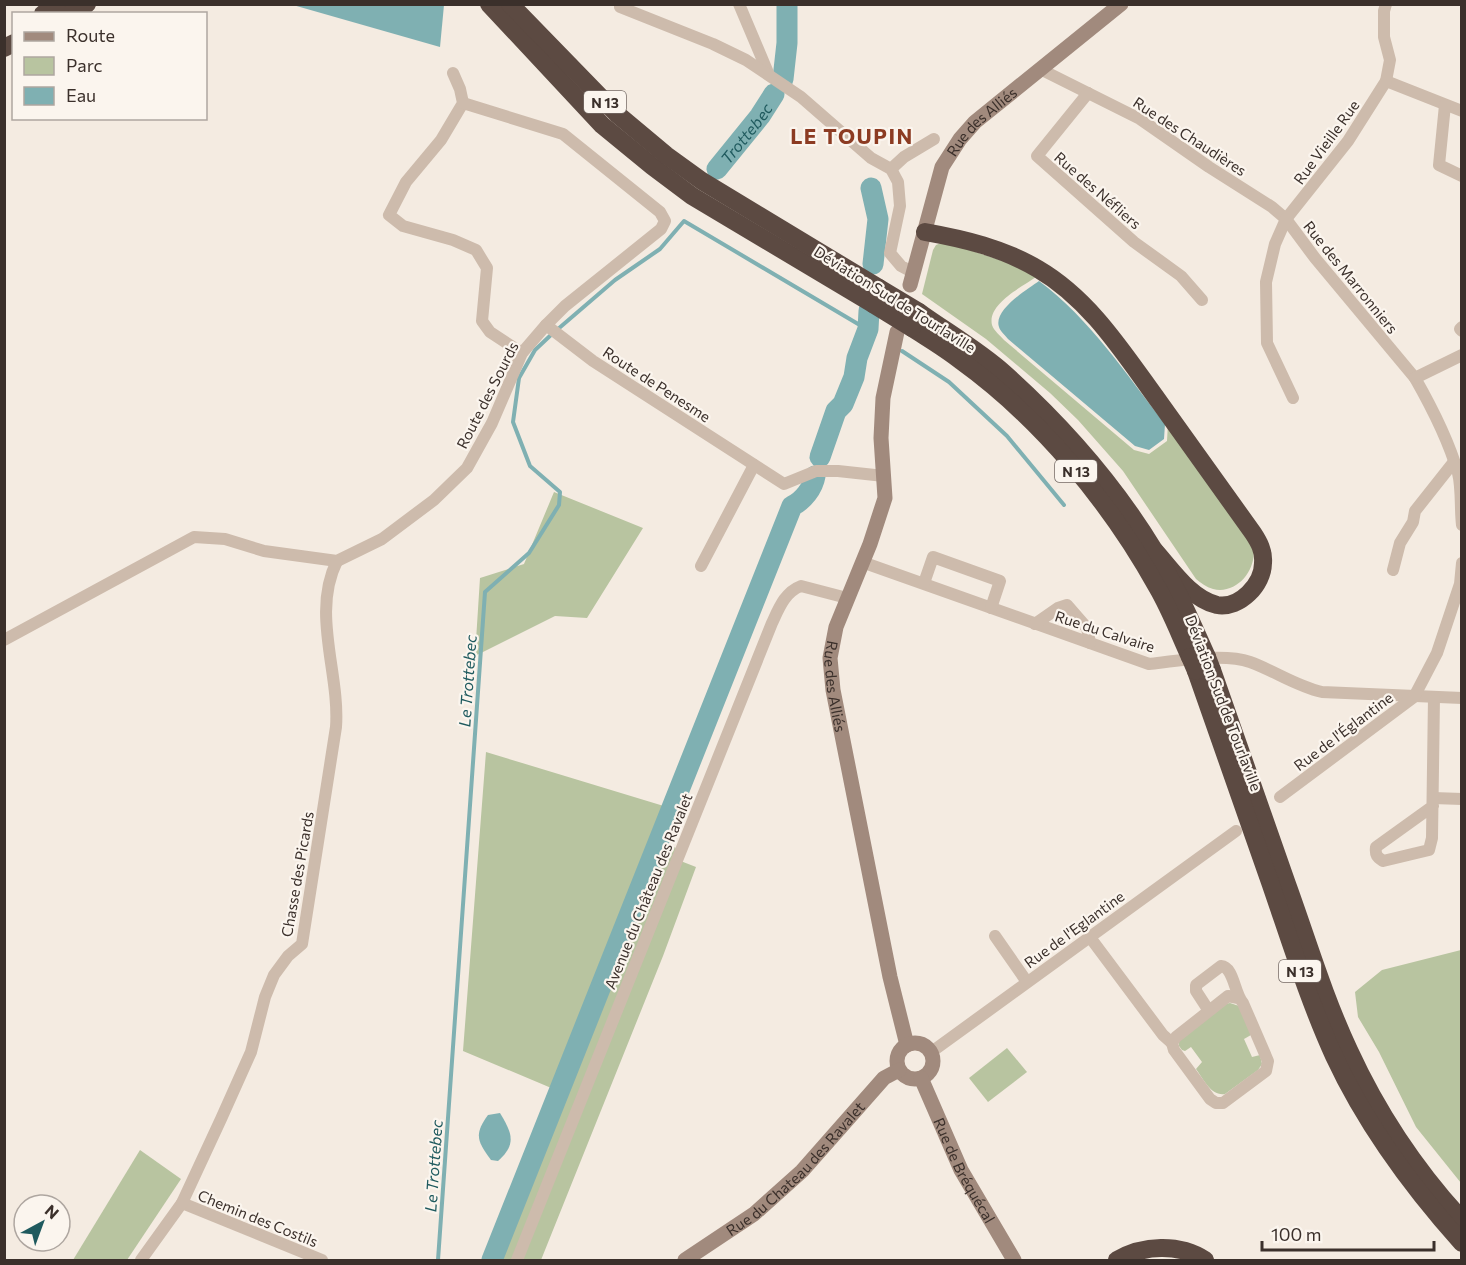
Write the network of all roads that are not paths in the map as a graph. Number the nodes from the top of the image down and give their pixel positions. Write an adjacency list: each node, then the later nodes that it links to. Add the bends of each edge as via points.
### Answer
1 (59, 4): 10 (highway)
2 (87, 4): 11 (highway)
3 (475, 4): 12 (highway, N 13, via 507,37)
4 (489, 4): 12 (highway, Déviation Sud de Tourlaville / N 13)
5 (510, 4): 27 (highway, Déviation Sud de Tourlaville / N 13, via 617,114 666,155)
6 (739, 4): 15 (street)
7 (1121, 4): 13 (street, Rue des Alliés)
8 (1386, 4): 16 (street, via 1384,37 1390,60)
9 (620, 7): 15 (street, via 713,44)
10 (46, 12)
11 (73, 12)
12 (526, 45): 27 (highway, Déviation Sud de Tourlaville / N 13, via 602,124 692,196)
13 (1042, 70): 17 (street, Rue des Chaudières); 25 (street, Rue des Alliés, via 975,122 960,139 942,168)
14 (453, 73): 18 (street)
15 (776, 81): 22 (street, via 801,97 871,158)
16 (1386, 81): 19 (street); 24 (street, Rue Vieille Rue, via 1348,141)
17 (1088, 93): 24 (street, Rue des Chaudières, via 1140,119); 28 (street, Rue des Néfliers, via 1037,156 1134,242 1181,276)
18 (463, 103): 30 (street, Route des Sourds, via 563,134 660,212 665,221 661,229); 31 (street, via 441,140 406,182 389,214 403,226 476,250 487,268 482,321 490,332)
19 (1445, 105): 20 (street); 23 (street, via 1439,165)
20 (1461, 111)
21 (934, 139): 22 (street)
22 (891, 169): 26 (street, via 898,182 900,206 890,252)
23 (1461, 176)
24 (1286, 219): 33 (street, Rue des Marronniers); 34 (street, Rue des Marronniers, via 1266,282 1267,343)
25 (925, 232): 26 (street, Rue des Alliés); 40 (highway, via 973,242 1015,257 1055,280 1088,309 1123,351 1253,532 1263,562 1249,594 1218,605 1190,590)
26 (912, 279)
27 (876, 296): 29 (highway, Déviation Sud de Tourlaville / N 13, bridge)
28 (1202, 300)
29 (909, 324): 38 (street, Rue des Alliés, via 884,398 880,438); 40 (highway, Déviation Sud de Tourlaville / N 13, via 1003,372 1062,429 1123,503); 53 (highway, Déviation Sud de Tourlaville / N 13, via 991,385 1088,485 1128,537)
30 (546, 325): 31 (street, Route des Sourds); 36 (street, Route de Penesme, via 593,361)
31 (522, 353): 41 (street, Route des Sourds, via 492,423 467,468 434,500 382,539)
32 (1461, 355): 33 (street)
33 (1415, 378): 35 (street, Rue des Marronniers)
34 (1293, 398)
35 (1454, 462): 37 (street, Rue des Marronniers); 45 (street, via 1415,511)
36 (754, 465): 38 (street, Route de Penesme, via 784,484 816,471); 44 (street)
37 (1460, 474): 39 (street, Rue des Marronniers)
38 (884, 476): 42 (street, Rue des Alliés, via 885,498)
39 (1461, 525)
40 (1155, 551): 53 (highway, Déviation Sud de Tourlaville / N 13, via 1188,614)
41 (337, 561): 51 (street, via 264,551 225,539 194,537); 72 (street, Chasse des Picards, via 330,575 326,617 338,705 304,936 302,944 274,975 251,1052)
42 (862, 562): 46 (street, Rue du Calvaire); 48 (street, Rue des Alliés)
43 (1461, 563): 47 (street)
44 (702, 566)
45 (1393, 570)
46 (924, 583): 49 (street, Rue du Calvaire); 49 (street, via 933,557 1000,581)
47 (1461, 584): 54 (street, via 1437,653)
48 (847, 598): 67 (street, Rue des Alliés, via 830,658 833,690); 80 (street, Avenue du Château des Ravalet, via 801,585 783,601 772,623)
49 (991, 608): 50 (street, Rue du Calvaire)
50 (1035, 624): 52 (street, Rue du Calvaire); 52 (street, via 1067,605 1089,631)
51 (4, 640)
52 (1090, 643): 54 (street, Rue du Calvaire, via 1149,664 1171,660 1238,660 1322,692)
53 (1201, 664): 71 (highway, Déviation Sud de Tourlaville / N 13, via 1349,1050); 74 (highway, Déviation Sud de Tourlaville / N 13, via 1310,997 1335,1057 1371,1124)
54 (1414, 697): 55 (street, Rue de l'Églantine); 57 (street, Rue de l'Églantine)
55 (1434, 697): 56 (street, Rue de l'Églantine); 59 (street)
56 (1461, 698)
57 (1280, 797)
58 (1461, 799): 59 (street)
59 (1433, 802): 59 (street, via 1376,847 1377,857 1383,861 1429,850)
60 (1236, 831): 62 (street, Rue de l'Eglantine)
61 (995, 936): 63 (street)
62 (1089, 936): 63 (street, Rue de l'Eglantine); 66 (street)
63 (1028, 982): 68 (street, Rue de l'Eglantine)
64 (1238, 998): 65 (street, via 1228,996); 65 (street, via 1228,969 1221,966 1196,985); 66 (street, via 1268,1064 1266,1071 1223,1103 1210,1099)
65 (1209, 1011): 66 (street)
66 (1172, 1043)
67 (907, 1045): 68 (street, via 918,1044); 69 (street, via 897,1059)
68 (930, 1053): 70 (street, via 931,1068)
69 (899, 1070): 70 (street, via 911,1079); 81 (street, Rue du Chateau des Ravalet, via 884,1078 802,1171 762,1207)
70 (921, 1078): 82 (street, Rue de Bréquécal, via 961,1170)
71 (1403, 1144): 73 (highway); 75 (highway, Déviation Sud de Tourlaville / N 13)
72 (182, 1203): 78 (street, Chemin des Costils); 79 (street, Chemin des Costils)
73 (1461, 1204)
74 (1430, 1207): 76 (highway, Déviation Sud de Tourlaville / N 13); 77 (highway)
75 (1461, 1220)
76 (1461, 1243)
77 (1461, 1256)
78 (141, 1260)
79 (322, 1260)
80 (517, 1260)
81 (685, 1260)
82 (1014, 1260)
83 (1117, 1260): 84 (highway, via 1162,1248 1188,1252)
84 (1205, 1260)

